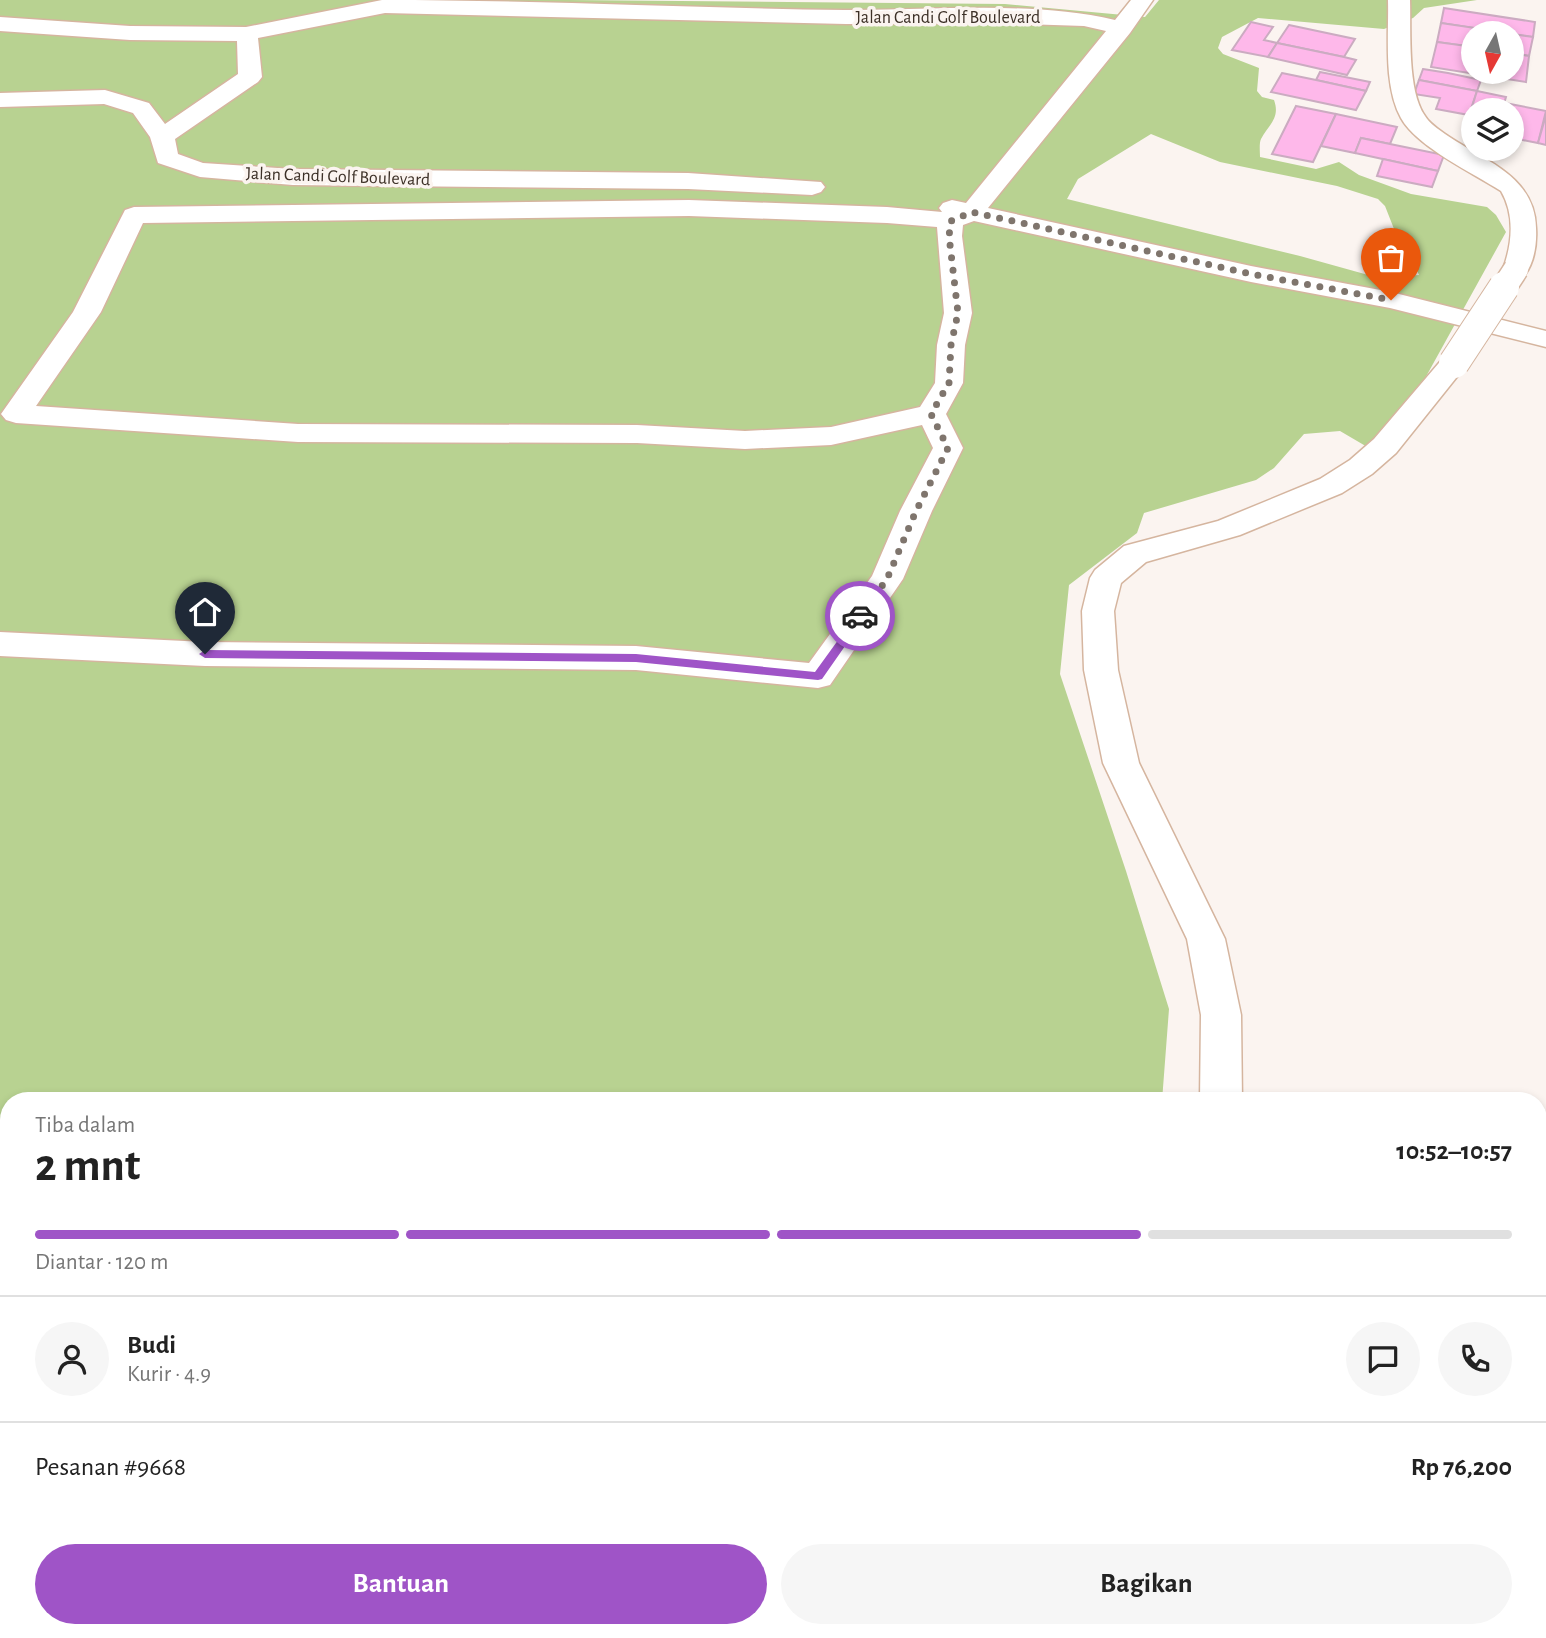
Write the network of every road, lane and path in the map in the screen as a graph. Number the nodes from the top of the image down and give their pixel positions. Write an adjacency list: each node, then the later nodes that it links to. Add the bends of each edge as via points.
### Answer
1 (1142, 0): 4 (street)
2 (1399, 0): 14 (street, bridge, via 1401,59 1414,119 1518,195 1522,204 1521,254 1516,268 1454,363 1385,446 1361,467 1331,486 1229,528 1135,554 1106,578 1098,611 1101,670 1121,762 1206,939 1221,1016)
3 (0, 24): 5 (street, Jalan Candi Golf Boulevard, via 130,33)
4 (1122, 28): 5 (street, Jalan Candi Golf Boulevard, via 1084,19 998,16 385,6); 10 (street)
5 (246, 34): 7 (street, via 250,77)
6 (0, 100): 7 (street, via 105,97 141,108)
7 (162, 137): 8 (street, Jalan Candi Golf Boulevard, via 166,158 200,170 267,176 688,181)
8 (839, 189)
9 (866, 190): 10 (street)
10 (961, 217): 11 (street, via 1391,300); 12 (street, via 949,236 958,313 949,383); 12 (street, via 689,208 134,215 87,312 16,414 298,433 637,434 744,440 831,436)
11 (1546, 339)
12 (931, 414): 13 (street, via 948,448 887,579 818,676 636,658 205,654)
13 (0, 644)
14 (1221, 1092)

